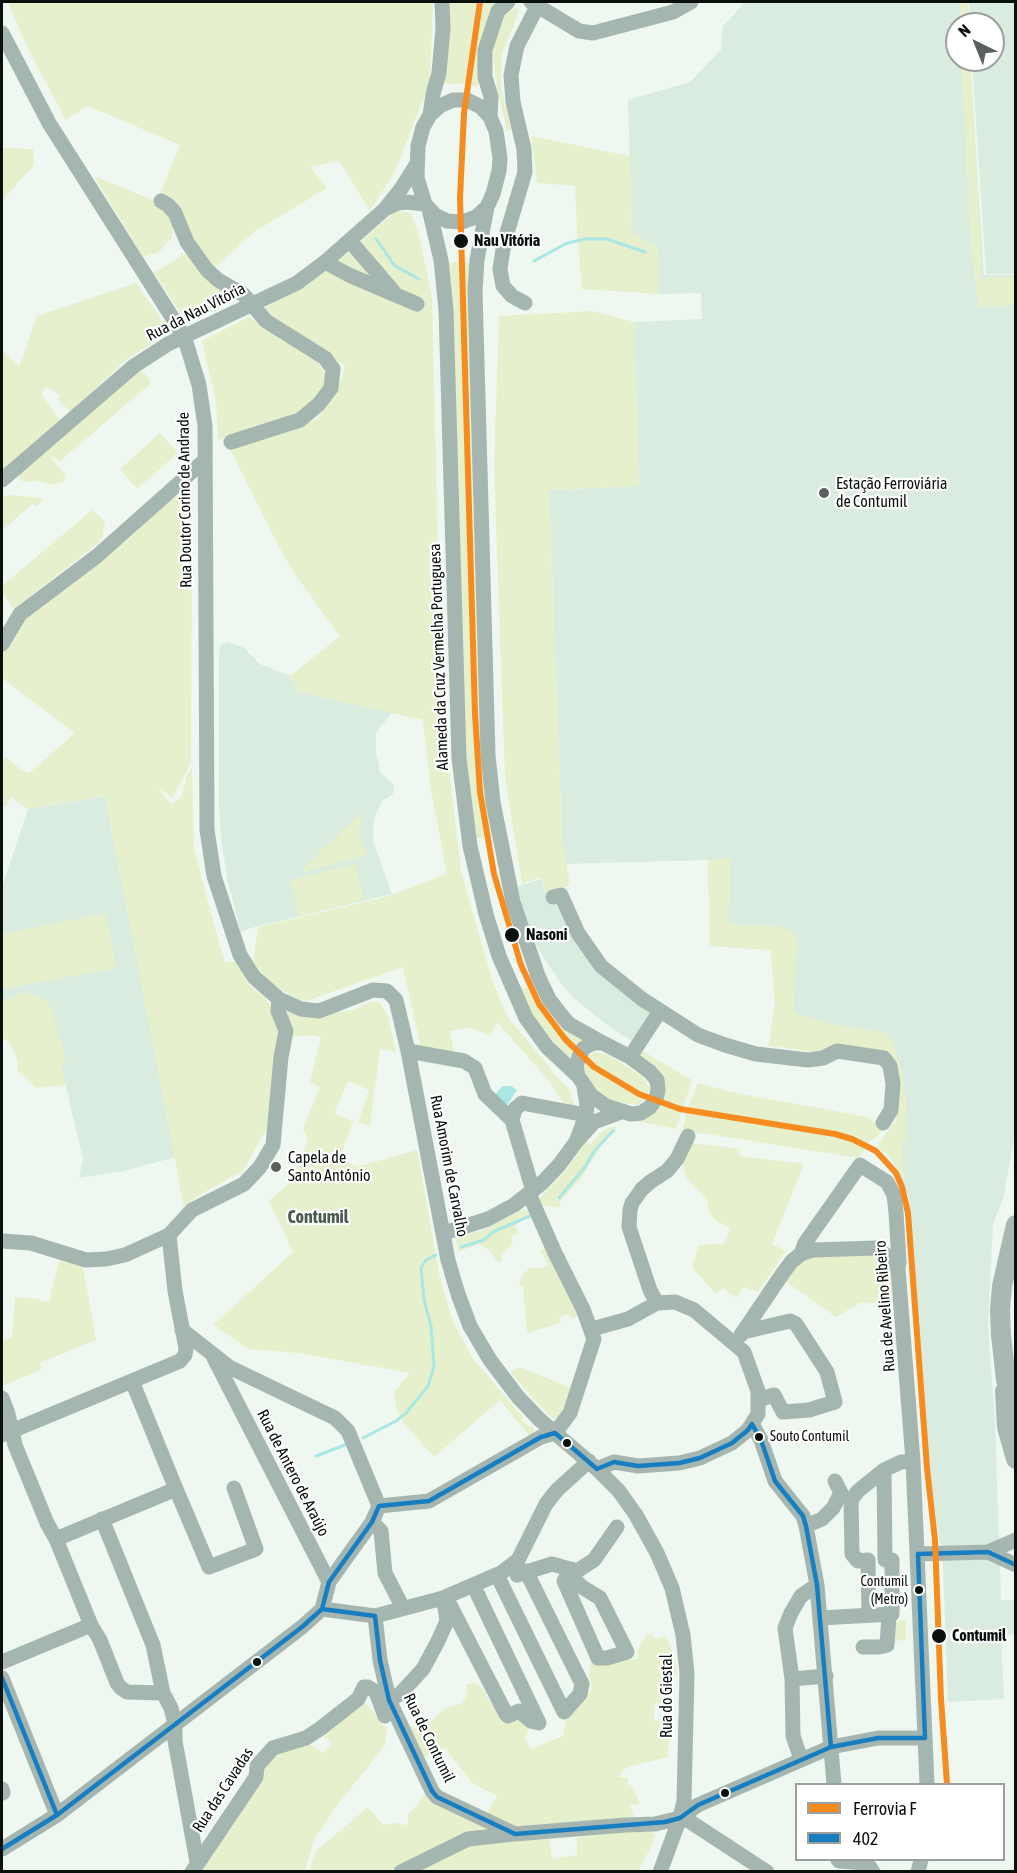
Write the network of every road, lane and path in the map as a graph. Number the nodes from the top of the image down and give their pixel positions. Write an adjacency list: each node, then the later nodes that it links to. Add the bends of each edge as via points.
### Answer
1 (442, 2): 6 (street)
2 (508, 2): 7 (street, via 498,11 485,50)
3 (691, 2): 4 (street, via 674,12 593,33 579,31)
4 (535, 3): 19 (street, via 517,46 511,75 513,102 525,149 525,172 500,269 503,286)
5 (2, 33): 22 (street, Rua Doutor Corino de Andrade, via 45,117)
6 (439, 73): 8 (street, via 444,90); 9 (street)
7 (485, 77): 8 (street, via 481,90); 10 (street, via 491,97)
8 (460, 100): 9 (street, via 440,106); 10 (street, via 481,106)
9 (430, 115): 11 (street, via 420,134)
10 (490, 117): 14 (street, via 500,158)
11 (416, 165): 13 (street); 15 (street, Rua da Nau Vitória)
12 (160, 201): 20 (street, via 175,213 187,242 207,270)
13 (427, 206): 14 (street, via 447,221 462,222); 15 (street, via 406,202); 33 (street, Alameda da Cruz Vermelha Portuguesa, via 441,260 446,310 459,758 470,846 493,936 526,1017 547,1047)
14 (487, 207): 30 (street, via 475,291 493,802 516,914 538,976 549,999 569,1024)
15 (385, 209): 16 (street, Rua da Nau Vitória)
16 (350, 242): 17 (street, Rua da Nau Vitória); 18 (street)
17 (325, 262): 18 (street); 20 (street, Rua da Nau Vitória, via 297,283)
18 (397, 295): 21 (street)
19 (525, 303)
20 (253, 304): 22 (street, Rua da Nau Vitória); 23 (street, via 266,321 325,357 333,369 332,388 300,420)
21 (417, 304)
22 (184, 336): 24 (street, Rua Doutor Corino de Andrade, via 199,385); 25 (street, Rua da Nau Vitória, via 134,366)
23 (231, 442)
24 (205, 460): 26 (street, via 97,556 20,614); 28 (street, Rua Doutor Corino de Andrade, via 207,830 214,876 240,955 254,977)
25 (2, 480)
26 (2, 644)
27 (553, 897): 29 (street, via 561,895 578,933 601,966)
28 (279, 999): 31 (street, Rua Amorim de Carvalho, via 301,1009 319,1011 373,990 387,991 396,1000); 43 (street, via 278,1011 286,1031 273,1145 244,1184 192,1210)
29 (660, 1011): 32 (street); 37 (street, via 698,1035 756,1053 808,1060 837,1051 884,1058 890,1066 893,1084 891,1110)
30 (603, 1043): 32 (street); 33 (street, via 593,1043 580,1054 576,1066)
31 (408, 1051): 36 (street, via 471,1063 485,1094); 42 (street, Rua Amorim de Carvalho)
32 (630, 1057): 34 (street, via 657,1080 658,1089 656,1099 641,1113)
33 (581, 1082): 34 (street, via 606,1106); 35 (street)
34 (621, 1112): 39 (street, via 594,1122)
35 (586, 1115): 36 (street, via 522,1102); 39 (street)
36 (512, 1120): 40 (street)
37 (883, 1123)
38 (688, 1136): 47 (street, via 677,1159 642,1189 630,1210 629,1227)
39 (576, 1142): 40 (street, via 559,1166)
40 (531, 1193): 42 (street, via 488,1220); 48 (street)
41 (1016, 1225): 52 (main road, via 1002,1286 1001,1335)
42 (444, 1233): 59 (street, Rua Amorim de Carvalho, via 458,1294 474,1333 518,1396)
43 (169, 1235): 44 (street, via 125,1255 86,1260 31,1242); 49 (street)
44 (2, 1241)
45 (801, 1254): 46 (street, via 813,1250 876,1248); 46 (street, Rua de Avelino Ribeiro, via 860,1164 882,1178 894,1194); 50 (street, via 783,1273)
46 (898, 1269): 61 (street, Rua de Avelino Ribeiro)
47 (657, 1303): 48 (street, via 628,1319); 50 (street, via 675,1302 694,1310 730,1341)
48 (592, 1329): 59 (street, via 590,1355 570,1413)
49 (182, 1330): 51 (street); 53 (street, via 186,1348 180,1361)
50 (739, 1337): 55 (street, via 752,1368); 55 (street, via 790,1322 796,1324 827,1372 835,1402 783,1412 774,1395)
51 (213, 1356): 67 (street, via 335,1418 348,1431); 82 (street, Rua de Antero de Araújo)
52 (1009, 1375): 56 (main road); 60 (main road, via 1004,1398)
53 (132, 1381): 58 (street); 66 (street)
54 (2, 1398): 58 (street)
55 (758, 1400): 57 (street, via 758,1414)
56 (1016, 1408)
57 (752, 1424): 62 (street, via 732,1443 700,1458 638,1466 614,1462); 70 (street, via 776,1481 803,1516)
58 (7, 1432): 72 (street)
59 (555, 1433): 62 (street, Rua Amorim de Carvalho); 67 (street, via 541,1437 429,1502)
60 (1016, 1459)
61 (913, 1461): 63 (street); 75 (street, Rua de Avelino Ribeiro)
62 (593, 1465): 85 (street, via 557,1490 518,1560); 112 (street, Rua do Giestal, via 636,1515 672,1588 687,1673 684,1801)
63 (884, 1470): 76 (street, via 851,1500 852,1554 858,1561); 77 (street)
64 (835, 1481): 70 (street, via 841,1493 833,1508 822,1519)
65 (234, 1488): 66 (street, via 256,1549 208,1567)
66 (176, 1489): 68 (street)
67 (380, 1506): 69 (street)
68 (102, 1519): 72 (street); 100 (street, via 153,1645)
69 (372, 1522): 82 (street); 86 (street, via 381,1531 385,1573)
70 (806, 1526): 83 (street)
71 (617, 1527): 80 (street, via 594,1560)
72 (56, 1539): 92 (street)
73 (1016, 1540): 74 (street)
74 (994, 1552): 75 (street); 78 (street)
75 (918, 1556): 77 (street); 106 (street, Rua de Avelino Ribeiro)
76 (868, 1560): 77 (street); 88 (street)
77 (888, 1560): 89 (street, via 894,1612)
78 (1016, 1565)
79 (526, 1571): 80 (street, via 552,1564); 81 (street); 102 (street, via 582,1684 580,1694)
80 (570, 1572): 80 (street, via 564,1581 598,1658 627,1652 600,1598 582,1587)
81 (500, 1581): 84 (street); 102 (street)
82 (329, 1582): 87 (street)
83 (817, 1585): 91 (street); 99 (street, via 801,1596 785,1628)
84 (477, 1593): 85 (street); 93 (street)
85 (446, 1603): 86 (street); 95 (street); 101 (street, via 447,1621 423,1669)
86 (403, 1608): 90 (street)
87 (322, 1609): 90 (street); 105 (street)
88 (869, 1615): 89 (street); 91 (street)
89 (889, 1615): 94 (street, via 887,1645)
90 (375, 1616): 101 (street, Rua de Contumil)
91 (820, 1618): 97 (street)
92 (91, 1624): 96 (street); 100 (street, via 121,1688 127,1692)
93 (498, 1638): 95 (street); 104 (street)
94 (863, 1647)
95 (473, 1650): 104 (street, via 506,1714 519,1712)
96 (2, 1662)
97 (826, 1676): 99 (street); 107 (street)
98 (2, 1678): 111 (street)
99 (792, 1679): 108 (street, via 793,1736)
100 (163, 1693): 105 (street)
101 (389, 1700): 103 (street, Rua de Contumil)
102 (564, 1712): 104 (street)
103 (397, 1721): 113 (street, Rua de Contumil, via 437,1797); 116 (street, Rua das Cavadas, via 386,1719 376,1692 364,1687 358,1699 321,1728 306,1738 273,1748 257,1766 256,1777)
104 (539, 1723)
105 (175, 1724): 111 (street); 116 (street)
106 (925, 1738): 107 (street, via 878,1738); 110 (street, Rua de Avelino Ribeiro)
107 (831, 1747): 108 (street); 109 (street)
108 (801, 1760): 112 (street, via 698,1805)
109 (834, 1783)
110 (927, 1783)
111 (57, 1815): 114 (street)
112 (680, 1818): 113 (street, via 655,1824); 119 (street, Rua do Giestal); 120 (street)
113 (515, 1834): 118 (street, via 468,1839)
114 (2, 1849)
115 (839, 1861): 117 (street)
116 (195, 1867)
117 (873, 1867)
118 (401, 1872)
119 (660, 1872)
120 (767, 1872)

